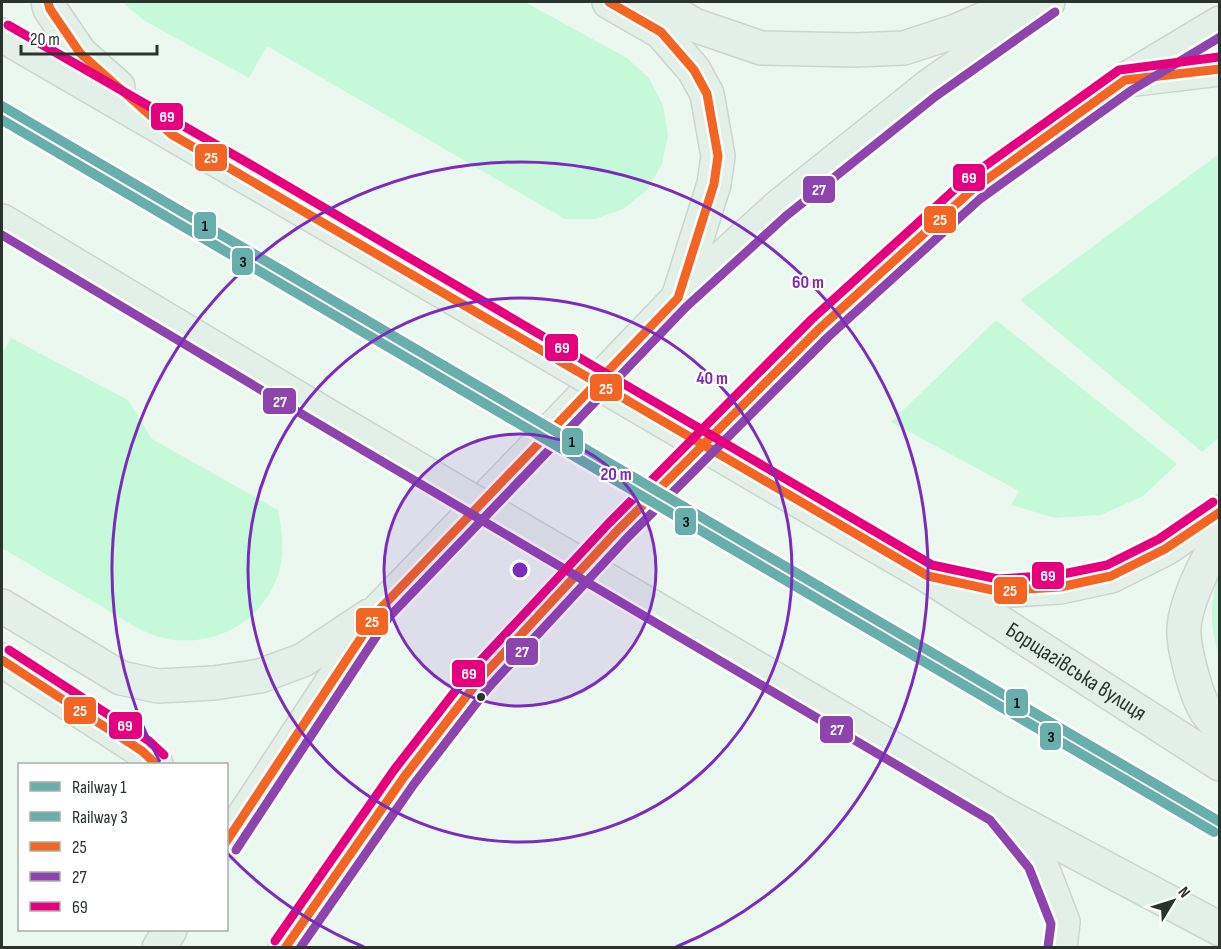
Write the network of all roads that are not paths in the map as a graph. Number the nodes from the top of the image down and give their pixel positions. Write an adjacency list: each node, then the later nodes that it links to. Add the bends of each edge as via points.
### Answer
1 (48, 2): 10 (main road, via 80,53)
2 (609, 2): 12 (main road, via 662,32 694,70 707,94 718,156 714,184)
3 (656, 2): 4 (main road, via 694,25 761,48 855,50 904,48 956,31)
4 (1022, 2)
5 (1048, 2): 12 (main road, via 928,86 795,192)
6 (1220, 23): 9 (main road)
7 (2, 35): 10 (main road, Борщагівська вулиця)
8 (1220, 69): 9 (main road)
9 (1125, 80): 25 (main road, via 972,190 820,328 617,531 479,680 405,777)
10 (171, 134): 15 (main road, Борщагівська вулиця, bridge)
11 (2, 220): 22 (main road, bridge)
12 (678, 298): 17 (main road)
13 (1220, 512): 15 (main road, via 1165,549 1111,576 1060,587 997,591)
14 (1220, 540): 19 (main road, via 1192,597 1184,630 1191,672 1204,708)
15 (928, 576): 21 (main road, Борщагівська вулиця)
16 (2, 606): 17 (main road, via 121,678 158,686 260,676 303,660)
17 (380, 609): 23 (main road)
18 (2, 660): 20 (main road, via 142,751)
19 (1220, 728)
20 (154, 763)
21 (1220, 764)
22 (998, 811): 24 (main road); 26 (main road, via 1041,862 1063,922)
23 (228, 840)
24 (1220, 929)
25 (285, 948)
26 (1060, 948)

